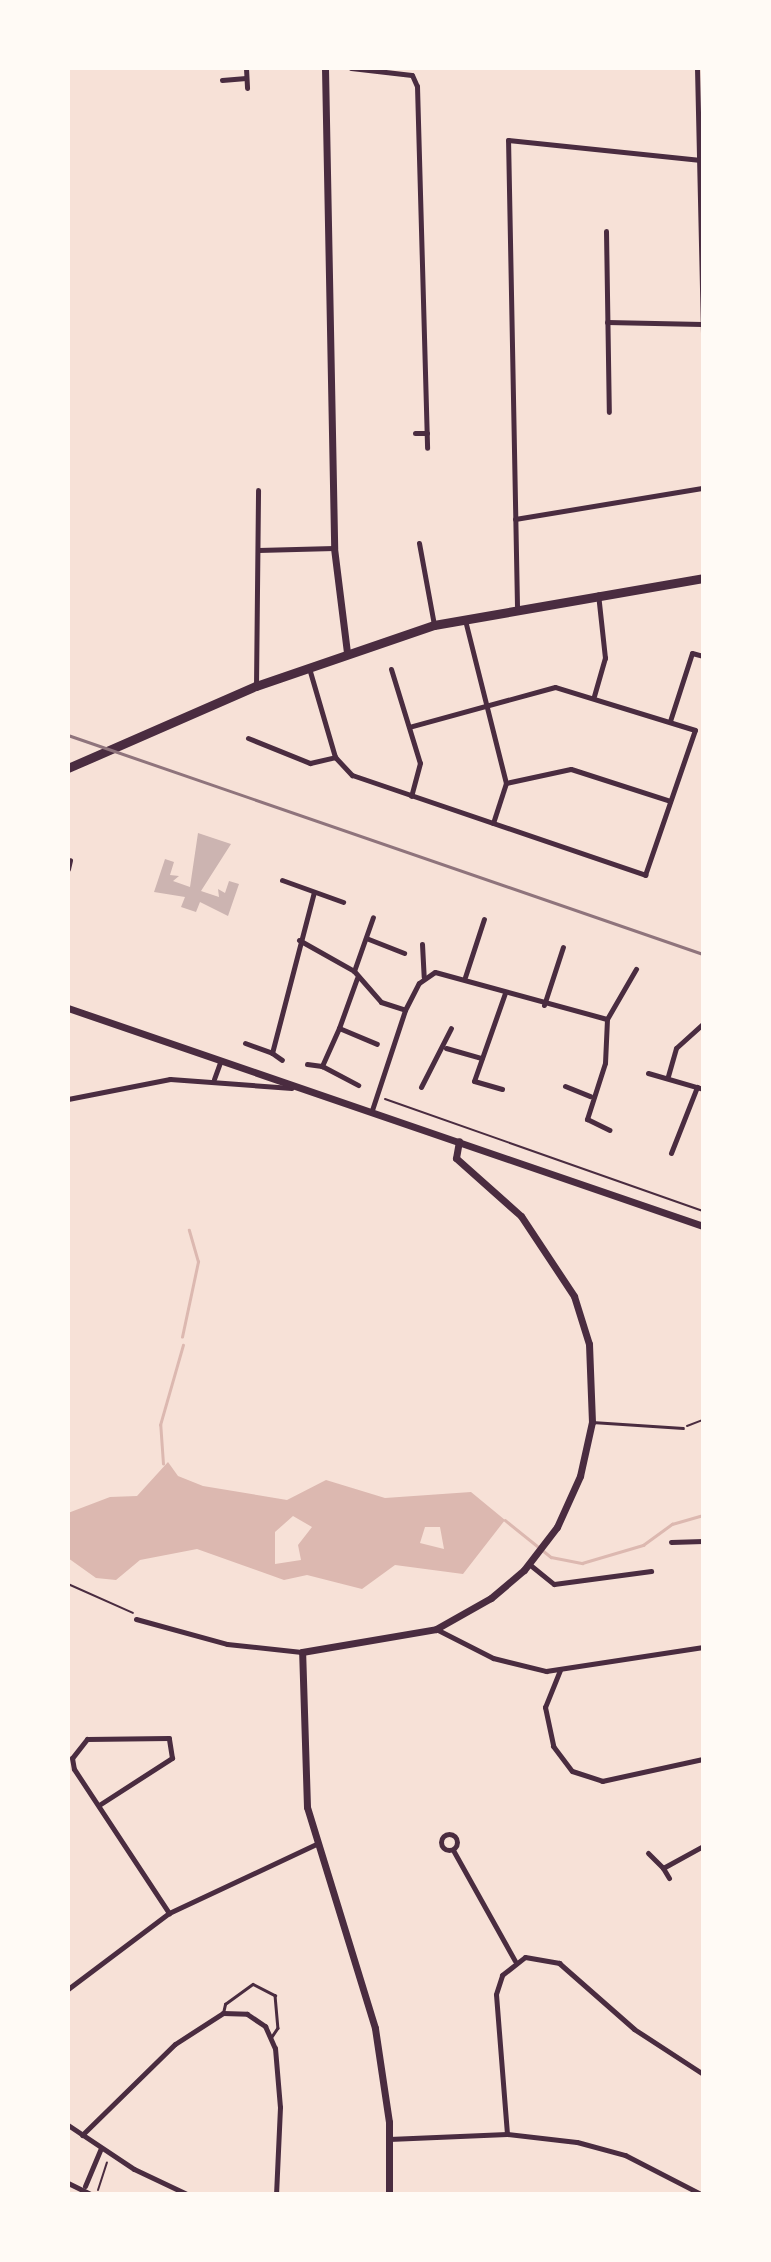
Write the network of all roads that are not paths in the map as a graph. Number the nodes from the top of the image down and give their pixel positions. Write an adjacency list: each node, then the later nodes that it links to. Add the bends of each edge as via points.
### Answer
1 (246, 68): 5 (street)
2 (324, 68): 22 (street)
3 (352, 68): 16 (street, via 412,75 417,86)
4 (697, 68): 8 (street)
5 (246, 78): 6 (street); 7 (street)
6 (222, 80)
7 (247, 88)
8 (700, 160): 10 (street); 20 (street, via 508,140)
9 (606, 231): 11 (street)
10 (702, 258): 12 (street)
11 (607, 323): 12 (street); 14 (street)
12 (702, 324): 13 (street)
13 (703, 342)
14 (609, 412)
15 (415, 433): 16 (street)
16 (427, 433): 17 (street)
17 (427, 449)
18 (703, 488): 20 (street)
19 (258, 490): 23 (street)
20 (514, 519): 26 (street)
21 (419, 543): 28 (street)
22 (334, 548): 23 (street); 29 (street)
23 (258, 550): 33 (street)
24 (703, 578): 25 (main road)
25 (598, 594): 26 (main road); 34 (street, via 605,658)
26 (517, 606): 27 (main road)
27 (465, 618): 28 (main road); 35 (street)
28 (434, 625): 29 (main road)
29 (347, 652): 31 (main road)
30 (703, 656): 36 (street, via 692,653)
31 (308, 667): 33 (main road); 39 (street)
32 (391, 669): 37 (street)
33 (256, 686): 40 (main road)
34 (594, 696): 35 (street, via 555,687); 36 (street)
35 (486, 707): 37 (street); 41 (street)
36 (670, 721): 43 (street, via 695,730)
37 (409, 727): 42 (street, via 421,768)
38 (248, 738): 39 (street, via 310,763)
39 (335, 757): 42 (street, via 352,775)
40 (68, 768)
41 (506, 783): 43 (street, via 571,769); 44 (street)
42 (411, 796): 44 (street)
43 (670, 801): 44 (street, via 645,875)
44 (493, 823)
45 (70, 860): 46 (street)
46 (68, 869)
47 (282, 880): 48 (street)
48 (314, 892): 49 (street); 53 (street)
49 (343, 902)
50 (373, 917): 52 (street)
51 (484, 919): 60 (street)
52 (366, 938): 56 (street); 58 (street)
53 (299, 940): 58 (street); 73 (street)
54 (422, 944): 59 (street)
55 (563, 947): 63 (street)
56 (404, 953)
57 (636, 969): 66 (street)
58 (354, 971): 61 (street)
59 (424, 977): 60 (street); 65 (street)
60 (465, 977): 62 (street)
61 (357, 978): 65 (street, via 381,1002); 68 (street)
62 (505, 993): 63 (street); 74 (street)
63 (544, 1005): 66 (street)
64 (68, 1008): 75 (street)
65 (405, 1010): 90 (street)
66 (607, 1019): 88 (street, via 605,1063)
67 (703, 1024): 80 (street, via 677,1048)
68 (339, 1028): 71 (street); 78 (street)
69 (451, 1028): 72 (street)
70 (245, 1043): 73 (street)
71 (377, 1044)
72 (446, 1048): 74 (street); 84 (street)
73 (272, 1053): 76 (street)
74 (482, 1058): 86 (street, via 474,1081)
75 (221, 1060): 81 (street); 87 (street)
76 (282, 1060)
77 (307, 1064): 78 (street)
78 (322, 1066): 82 (street)
79 (648, 1073): 80 (street)
80 (668, 1076): 85 (street)
81 (214, 1079): 87 (street); 89 (street, via 146,1081)
82 (358, 1085)
83 (565, 1086): 88 (street)
84 (421, 1087)
85 (700, 1088): 93 (street)
86 (502, 1089)
87 (306, 1090): 90 (street)
88 (590, 1096): 91 (street, via 587,1119)
89 (68, 1099)
90 (372, 1110): 92 (street)
91 (610, 1130)
92 (459, 1141): 94 (street); 95 (street, via 456,1158 528,1223 574,1296 589,1344)
93 (671, 1153)
94 (703, 1226)
95 (592, 1422): 96 (lane); 99 (street, via 572,1498)
96 (683, 1427)
97 (703, 1541): 98 (street)
98 (671, 1542)
99 (529, 1564): 100 (street, via 554,1584); 102 (street, via 482,1604)
100 (651, 1571)
101 (139, 1619): 104 (street, via 227,1644)
102 (436, 1629): 104 (street); 105 (street, via 502,1661)
103 (703, 1647): 105 (street)
104 (302, 1652): 108 (street, via 304,1782)
105 (560, 1670): 106 (street, via 545,1707 553,1746 572,1770 602,1781)
106 (703, 1759)
107 (99, 1805): 107 (street, via 74,1769 77,1744 95,1737 169,1738 172,1758); 114 (street)
108 (316, 1844): 114 (street); 123 (street, via 371,2008)
109 (703, 1846): 112 (street)
110 (453, 1850): 115 (street)
111 (648, 1853): 112 (street)
112 (663, 1868): 113 (street)
113 (669, 1878)
114 (169, 1913): 116 (street)
115 (515, 1961): 119 (street, via 535,1956 559,1963 634,2029); 121 (street, via 496,1994)
116 (68, 1989)
117 (223, 2013): 118 (street, via 253,2016); 118 (lane, via 225,2004 253,1984 275,1995 278,2028); 122 (street, via 160,2056)
118 (272, 2037): 129 (street, via 281,2107)
119 (703, 2074)
120 (68, 2125): 122 (street)
121 (507, 2134): 123 (street); 131 (street, via 625,2155)
122 (82, 2135): 124 (street)
123 (389, 2139): 130 (street)
124 (101, 2148): 126 (street); 128 (street)
125 (68, 2183): 126 (street)
126 (85, 2186): 127 (street)
127 (91, 2194)
128 (187, 2194)
129 (276, 2194)
130 (388, 2194)
131 (701, 2194)

